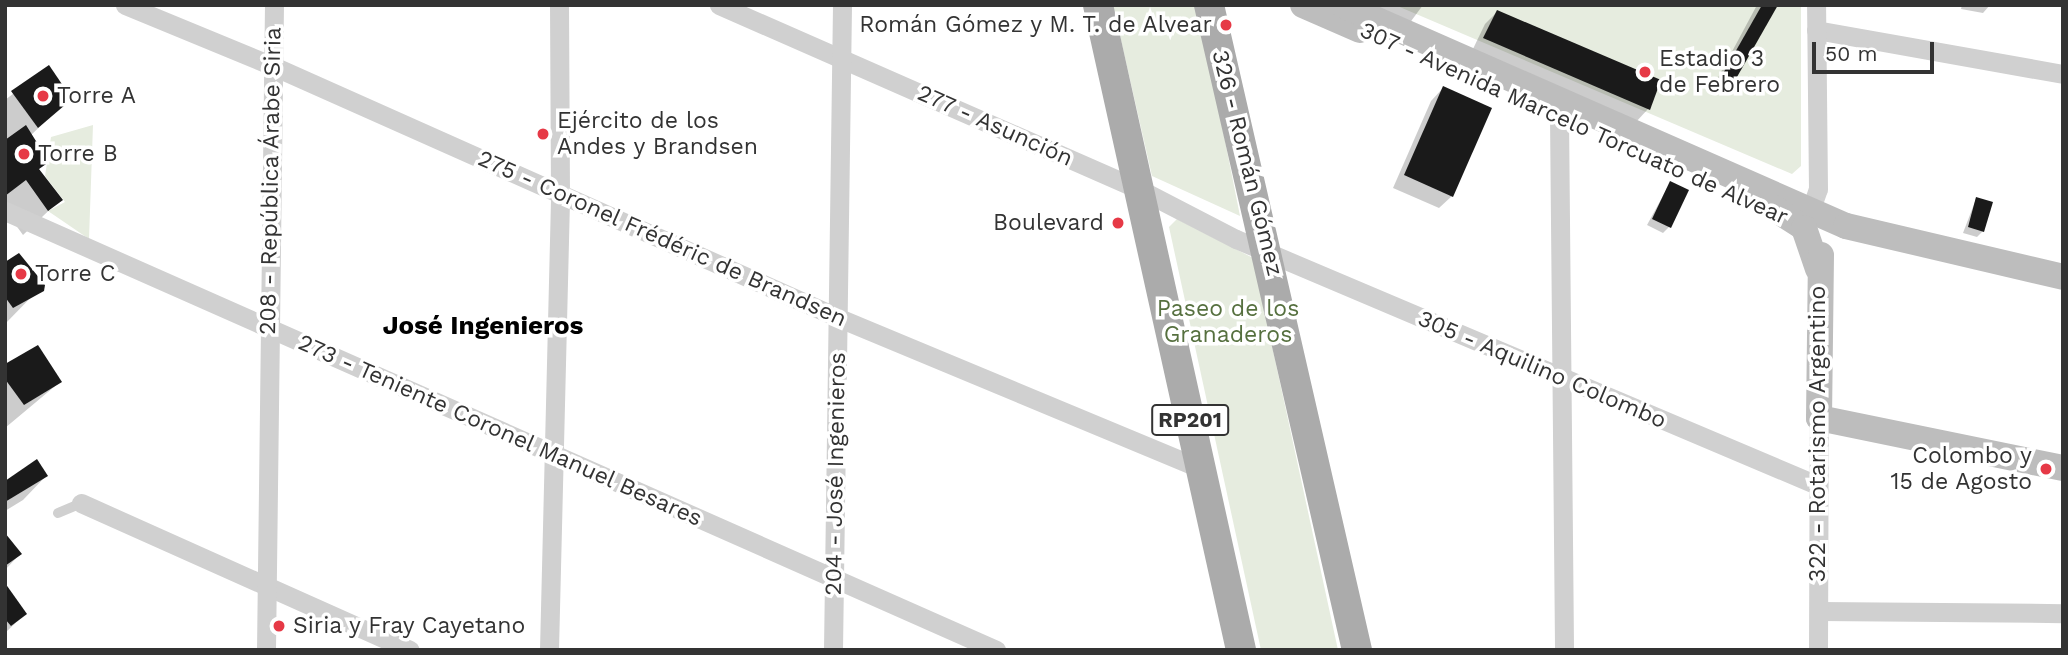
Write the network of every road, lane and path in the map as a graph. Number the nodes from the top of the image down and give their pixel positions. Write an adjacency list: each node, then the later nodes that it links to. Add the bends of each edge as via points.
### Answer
1 (125, 5): 13 (street, 275 - Coronel Frédéric de Brandsen)
2 (274, 5): 13 (street, 208 - República Árabe Siria)
3 (559, 5): 17 (street)
4 (719, 5): 12 (street, 277 - Asunción)
5 (842, 5): 12 (street, 204 - José Ingenieros)
6 (1098, 5): 16 (main road, RP201)
7 (1209, 5): 20 (main road, 326 - Román Gómez)
8 (1303, 5): 15 (main road, 307 - Avenida Marcelo Torcuato de Alvear)
9 (1343, 5): 19 (main road, 307 - Avenida Marcelo Torcuato de Alvear)
10 (1816, 5): 11 (street, 322 - Rotarismo Argentino)
11 (1816, 30): 14 (street); 19 (street, 322 - Rotarismo Argentino)
12 (841, 58): 16 (street, 277 - Asunción); 23 (street, 204 - José Ingenieros)
13 (273, 66): 17 (street, 275 - Coronel Frédéric de Brandsen); 24 (street, 208 - República Árabe Siria)
14 (2063, 74)
15 (1559, 115): 21 (main road, 307 - Avenida Marcelo Torcuato de Alvear, via 1787,214 1811,240); 25 (street)
16 (1141, 190): 20 (street, 277 - Asunción, via 1186,217); 28 (main road, RP201)
17 (560, 194): 23 (street, 275 - Coronel Frédéric de Brandsen); 27 (street)
18 (5, 211): 24 (street, 273 - Teniente Coronel Manuel Besares)
19 (1821, 214): 21 (main road, 322 - Rotarismo Argentino); 22 (main road, 307 - Avenida Marcelo Torcuato de Alvear, via 1861,232)
20 (1269, 251): 25 (street, 305 - Aquilino Colombo); 43 (main road, 326 - Román Gómez)
21 (1818, 269): 26 (main road, 322 - Rotarismo Argentino)
22 (2063, 277)
23 (839, 318): 28 (street, 275 - Coronel Frédéric de Brandsen); 33 (street, 204 - José Ingenieros)
24 (269, 330): 27 (street, 273 - Teniente Coronel Manuel Besares); 34 (street, 208 - República Árabe Siria)
25 (1562, 380): 30 (street, 305 - Aquilino Colombo); 44 (street)
26 (1818, 418): 29 (main road); 30 (street, 322 - Rotarismo Argentino)
27 (551, 456): 33 (street, 273 - Teniente Coronel Manuel Besares); 39 (street)
28 (1200, 468): 42 (main road, RP201)
29 (2063, 468)
30 (1817, 485): 35 (street, 322 - Rotarismo Argentino)
31 (80, 503): 32 (lane); 34 (street)
32 (58, 513)
33 (834, 575): 40 (street, 204 - José Ingenieros); 41 (street, 273 - Teniente Coronel Manuel Besares)
34 (268, 587): 37 (street, 208 - República Árabe Siria); 38 (street)
35 (1819, 611): 36 (street); 45 (street, 322 - Rotarismo Argentino)
36 (2063, 613)
37 (266, 650)
38 (410, 650)
39 (549, 650)
40 (833, 650)
41 (996, 650)
42 (1241, 650)
43 (1357, 650)
44 (1564, 650)
45 (1818, 650)

